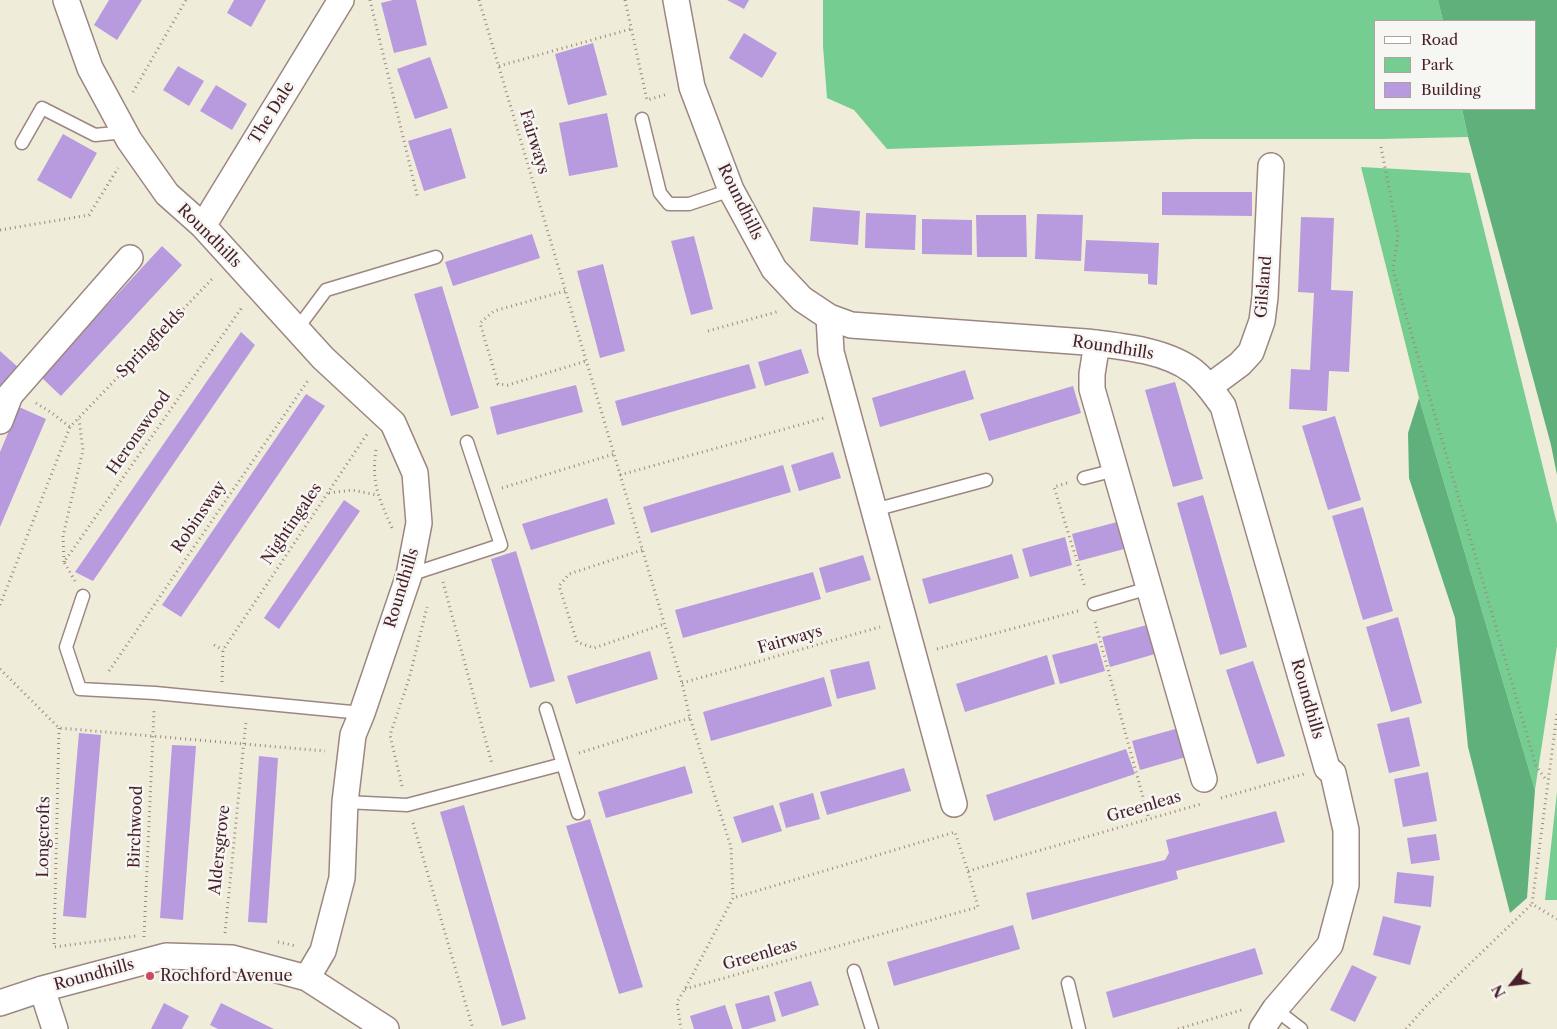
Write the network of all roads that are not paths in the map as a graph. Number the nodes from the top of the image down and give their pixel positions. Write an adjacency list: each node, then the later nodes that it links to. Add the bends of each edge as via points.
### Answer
1 (66, 0): 5 (street, Roundhills, via 90,68)
2 (341, 0): 9 (street, The Dale)
3 (676, 0): 8 (street, Roundhills, via 692,87)
4 (642, 119): 8 (lane, via 660,193 669,204 689,204)
5 (125, 132): 6 (lane, via 95,135 42,108); 9 (street, Roundhills, via 167,194)
6 (22, 143)
7 (1271, 166): 15 (street, Gilsland, via 1266,297 1262,321 1250,352 1240,364)
8 (731, 190): 12 (street, Roundhills, via 774,269 802,299)
9 (203, 226): 13 (street, Roundhills)
10 (436, 257): 13 (lane, via 326,290)
11 (130, 258): 16 (street, via 10,395)
12 (829, 317): 14 (street, Roundhills, via 851,326); 21 (street, via 831,352)
13 (297, 329): 22 (street, Roundhills, via 393,424 415,473 419,523)
14 (1097, 343): 15 (street, Roundhills, via 1167,357 1193,371); 18 (street, via 1092,389)
15 (1209, 387): 38 (street, Roundhills, via 1223,406 1327,768 1333,773 1346,830 1346,885 1330,945)
16 (0, 421)
17 (468, 442): 22 (lane, via 501,545)
18 (1115, 470): 19 (lane); 23 (street)
19 (1084, 478)
20 (986, 480): 21 (lane)
21 (874, 510): 31 (street)
22 (409, 575): 27 (street, Roundhills)
23 (1149, 588): 25 (lane); 29 (street)
24 (83, 596): 27 (lane, via 66,648 80,689)
25 (1091, 600)
26 (546, 709): 28 (lane)
27 (362, 713): 30 (street, Roundhills, via 353,735)
28 (562, 762): 30 (lane, via 407,806); 32 (lane)
29 (1208, 794)
30 (345, 802): 34 (street, Roundhills, via 342,878 323,951)
31 (954, 804)
32 (578, 813)
33 (854, 971): 41 (lane)
34 (307, 978): 36 (street, Roundhills, via 232,958 166,956); 40 (street, Roundhills)
35 (1068, 983): 42 (lane)
36 (42, 988): 37 (street, Roundhills); 39 (street)
37 (0, 1003)
38 (1274, 1012): 43 (lane)
39 (55, 1029)
40 (386, 1029)
41 (872, 1029)
42 (1079, 1029)
43 (1300, 1029)

